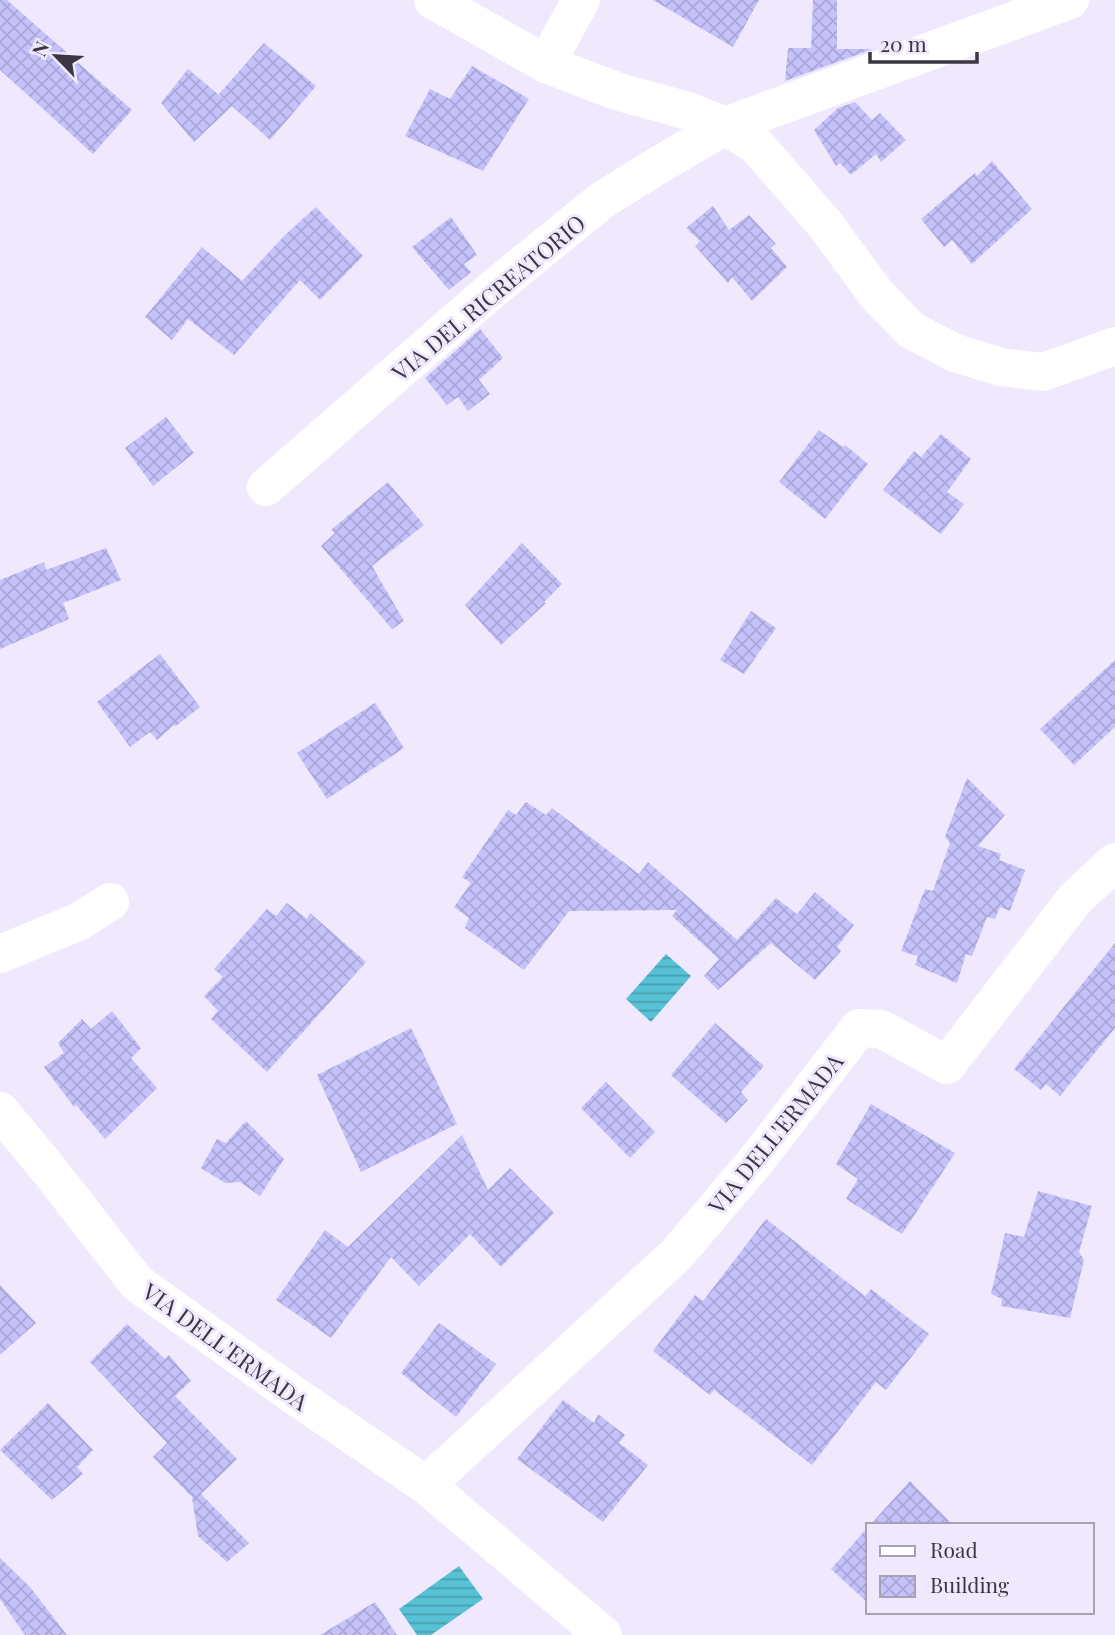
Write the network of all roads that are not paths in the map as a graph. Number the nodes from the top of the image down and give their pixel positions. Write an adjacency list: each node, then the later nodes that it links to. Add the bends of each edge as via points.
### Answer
1 (433, 0): 4 (street)
2 (581, 0): 4 (street)
3 (1070, 0): 5 (street, VIA DEL RICREATORIO)
4 (546, 64): 5 (street)
5 (725, 126): 6 (street, via 756,145 824,223 877,295 911,330 954,354 1043,372); 7 (street, VIA DEL RICREATORIO, via 601,201)
6 (1115, 346)
7 (266, 487)
8 (1115, 862): 12 (street, VIA DELL'ERMADA, via 1075,899 947,1065 881,1029 859,1028 676,1255)
9 (110, 902): 10 (street, via 78,922)
10 (0, 954)
11 (0, 1111): 12 (street, VIA DELL'ERMADA, via 137,1283)
12 (426, 1485): 13 (street, VIA DELL'ERMADA)
13 (603, 1635)

